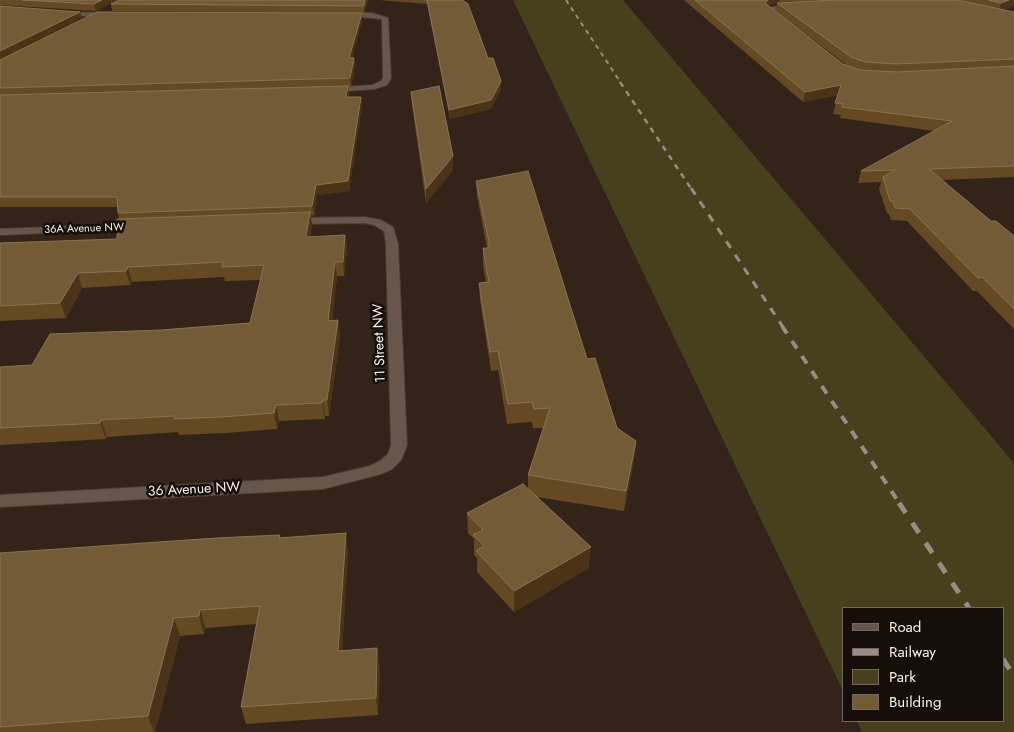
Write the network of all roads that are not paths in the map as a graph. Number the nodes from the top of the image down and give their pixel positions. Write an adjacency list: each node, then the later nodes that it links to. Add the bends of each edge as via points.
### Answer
1 (802, 5): 8 (street, via 769,9)
2 (110, 8): 5 (street)
3 (58, 14): 5 (street)
4 (340, 14): 9 (street, via 372,14 386,21 387,78 384,84 377,86)
5 (94, 15): 6 (street); 7 (street)
6 (116, 15)
7 (77, 24)
8 (788, 27)
9 (322, 90)
10 (282, 222): 13 (street, 11 Street NW, via 350,219 377,222 389,229 399,439 395,456)
11 (146, 227): 12 (street, 36A Avenue NW)
12 (0, 232)
13 (386, 465): 14 (street, 36 Avenue NW, via 323,483)
14 (0, 501)

